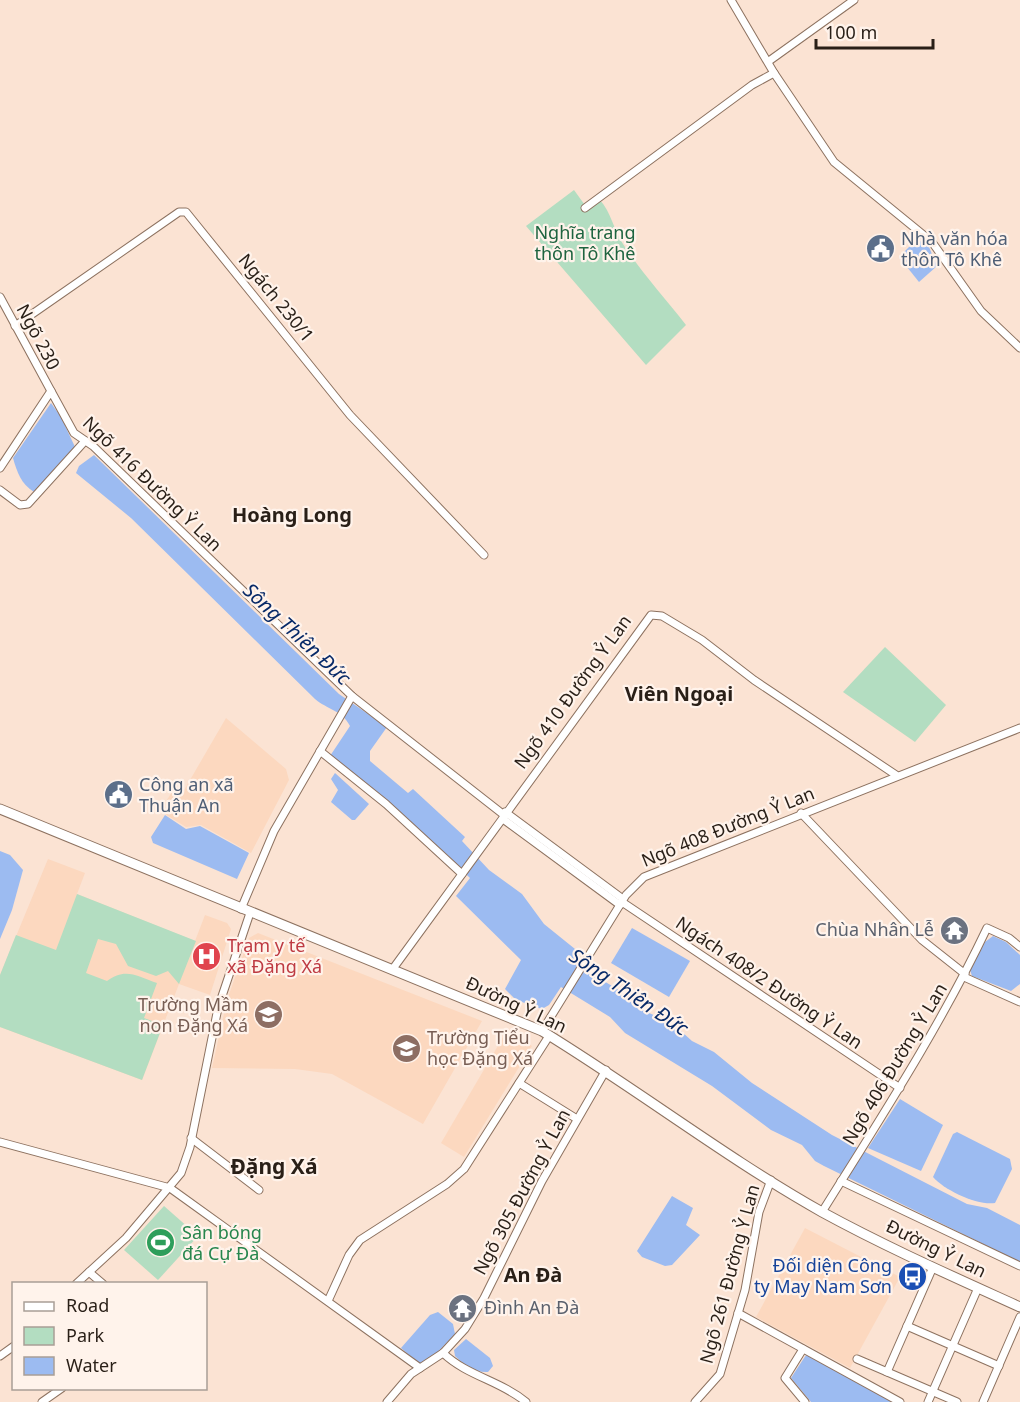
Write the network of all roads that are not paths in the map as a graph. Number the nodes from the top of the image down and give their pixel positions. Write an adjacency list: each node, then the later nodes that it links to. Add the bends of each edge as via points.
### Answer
1 (731, 0): 3 (street)
2 (854, 0): 3 (street)
3 (769, 61): 4 (street)
4 (774, 73): 5 (street, via 752,85); 8 (street, via 839,167 932,242 981,311)
5 (585, 208)
6 (0, 297): 7 (street, Ngõ 230)
7 (15, 326): 9 (street, Ngõ 230); 15 (street, Ngách 230/1, via 117,253 179,212 186,212 350,415)
8 (1020, 348)
9 (51, 391): 10 (street, Ngõ 416 Đường Ỷ Lan, via 69,426); 12 (street)
10 (85, 441): 14 (street, via 28,504 20,505); 16 (street, Ngõ 416 Đường Ỷ Lan)
11 (0, 453): 12 (street)
12 (8, 456): 13 (street)
13 (0, 468)
14 (0, 490)
15 (484, 555)
16 (352, 696): 18 (street); 22 (street, Ngõ 416 Đường Ỷ Lan)
17 (1020, 728): 19 (street, Ngõ 408 Đường Ỷ Lan)
18 (320, 751): 24 (street, via 386,804); 26 (street, via 274,831)
19 (896, 775): 21 (street, Ngõ 408 Đường Ỷ Lan); 22 (street, Ngõ 410 Đường Ỷ Lan, via 754,681 711,646 654,614 643,622)
20 (0, 809): 26 (main road, Đường Ỷ Lan)
21 (801, 813): 25 (street, Ngõ 408 Đường Ỷ Lan, via 650,874 635,883); 29 (street, via 922,940)
22 (504, 815): 23 (street, Ngõ 416 Đường Ỷ Lan); 24 (street, Ngõ 410 Đường Ỷ Lan)
23 (563, 859): 25 (street, Ngách 408/2 Đường Ỷ Lan)
24 (462, 874): 28 (street, Ngõ 410 Đường Ỷ Lan)
25 (621, 902): 31 (street, Ngõ 408 Đường Ỷ Lan); 34 (street, Ngách 408/2 Đường Ỷ Lan)
26 (246, 911): 28 (main road, Đường Ỷ Lan); 36 (street, via 218,1008)
27 (1020, 947): 29 (street, Ngõ 406 Đường Ỷ Lan, via 987,928)
28 (392, 970): 31 (main road, Đường Ỷ Lan)
29 (965, 975): 30 (street); 34 (street, Ngõ 406 Đường Ỷ Lan)
30 (1019, 999)
31 (545, 1033): 32 (main road, Đường Ỷ Lan); 33 (street, Ngõ 408 Đường Ỷ Lan)
32 (606, 1070): 35 (street, Ngõ 305 Đường Ỷ Lan); 38 (main road, Đường Ỷ Lan)
33 (519, 1083): 35 (street); 49 (street, Ngõ 408 Đường Ỷ Lan, via 456,1177 354,1247)
34 (900, 1088): 39 (street, Ngõ 406 Đường Ỷ Lan)
35 (577, 1119): 56 (street, Ngõ 305 Đường Ỷ Lan, via 475,1314)
36 (191, 1138): 40 (street, via 185,1165); 41 (street)
37 (0, 1142): 40 (street)
38 (771, 1180): 42 (main road, Đường Ỷ Lan); 51 (street, Ngõ 261 Đường Ỷ Lan, via 759,1212)
39 (841, 1181): 42 (street, Ngõ 406 Đường Ỷ Lan); 43 (street)
40 (170, 1188): 45 (street); 49 (street)
41 (259, 1190)
42 (822, 1212): 44 (main road, Đường Ỷ Lan)
43 (1020, 1266)
44 (933, 1267): 48 (main road, Đường Ỷ Lan); 53 (street)
45 (89, 1272): 46 (street); 47 (street)
46 (78, 1282)
47 (101, 1282)
48 (978, 1288): 50 (main road, Đường Ỷ Lan); 54 (street)
49 (328, 1301): 59 (street)
50 (1020, 1307)
51 (738, 1313): 55 (street); 66 (street, Ngõ 261 Đường Ỷ Lan, via 720,1374)
52 (1020, 1317): 58 (street)
53 (907, 1326): 54 (street); 60 (street)
54 (953, 1346): 58 (street); 62 (street)
55 (803, 1348): 67 (street, via 785,1378); 68 (street)
56 (442, 1353): 59 (street, Ngõ 305 Đường Ỷ Lan); 65 (street)
57 (857, 1359): 60 (street)
58 (999, 1366): 71 (street)
59 (420, 1368): 64 (street, Ngõ 305 Đường Ỷ Lan, via 407,1377)
60 (888, 1372): 62 (street)
61 (60, 1390): 63 (street)
62 (933, 1391): 69 (street); 70 (street)
63 (42, 1402)
64 (387, 1402)
65 (525, 1402)
66 (694, 1402)
67 (805, 1402)
68 (900, 1402)
69 (928, 1402)
70 (957, 1402)
71 (983, 1402)

